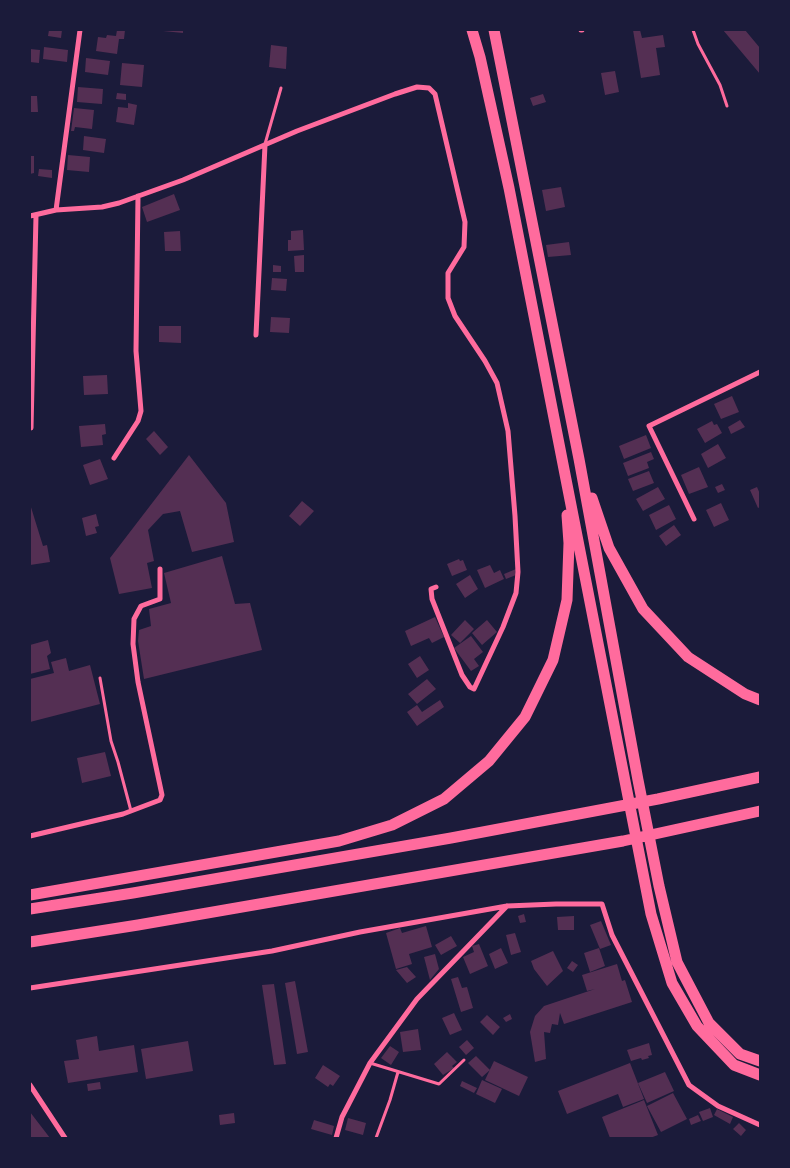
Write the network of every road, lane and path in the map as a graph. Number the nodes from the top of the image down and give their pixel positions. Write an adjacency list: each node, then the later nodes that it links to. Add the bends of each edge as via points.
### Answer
1 (80, 30): 9 (street)
2 (472, 30): 16 (highway, via 509,188)
3 (494, 30): 15 (highway)
4 (693, 30): 6 (lane)
5 (281, 88): 7 (lane)
6 (727, 106)
7 (265, 145): 8 (street); 11 (street); 19 (street, via 417,87 429,88 435,94 465,222 464,247 448,273 448,298 455,316 497,383 508,431 515,516 516,593 474,689 462,674 432,599 431,589)
8 (138, 196): 9 (street, via 102,207); 14 (street, via 136,351 140,411 138,421)
9 (56, 210): 10 (street)
10 (33, 216): 13 (street)
11 (256, 334)
12 (760, 372): 17 (street, via 649,426)
13 (31, 428)
14 (114, 458)
15 (579, 459): 21 (highway, via 609,548 643,609 688,658); 34 (highway, via 638,780 677,962 709,1023 740,1054)
16 (564, 468): 28 (highway, via 569,543 567,600 553,660 525,717 489,761 444,799 392,825 339,841); 37 (highway, via 651,914 672,984 696,1026 734,1065)
17 (694, 518)
18 (160, 569): 23 (street, via 160,599 141,606 134,619 133,644 162,795 160,800)
19 (436, 586)
20 (100, 678): 23 (lane, via 111,741)
21 (760, 700)
22 (760, 777): 30 (highway, via 451,838)
23 (131, 811): 27 (street)
24 (760, 811): 26 (highway)
25 (760, 815): 26 (highway)
26 (665, 832): 31 (highway)
27 (30, 836)
28 (30, 895)
29 (507, 906): 32 (street, via 272,951); 35 (street, via 417,999); 39 (street, via 602,904 612,934 689,1085 718,1106)
30 (30, 909)
31 (30, 942)
32 (30, 988)
33 (464, 1060): 36 (lane, via 439,1084)
34 (760, 1061)
35 (370, 1064): 36 (lane); 41 (street, via 342,1117)
36 (398, 1072): 42 (lane)
37 (760, 1074)
38 (30, 1085): 40 (street)
39 (760, 1125)
40 (65, 1138)
41 (336, 1138)
42 (376, 1138)

